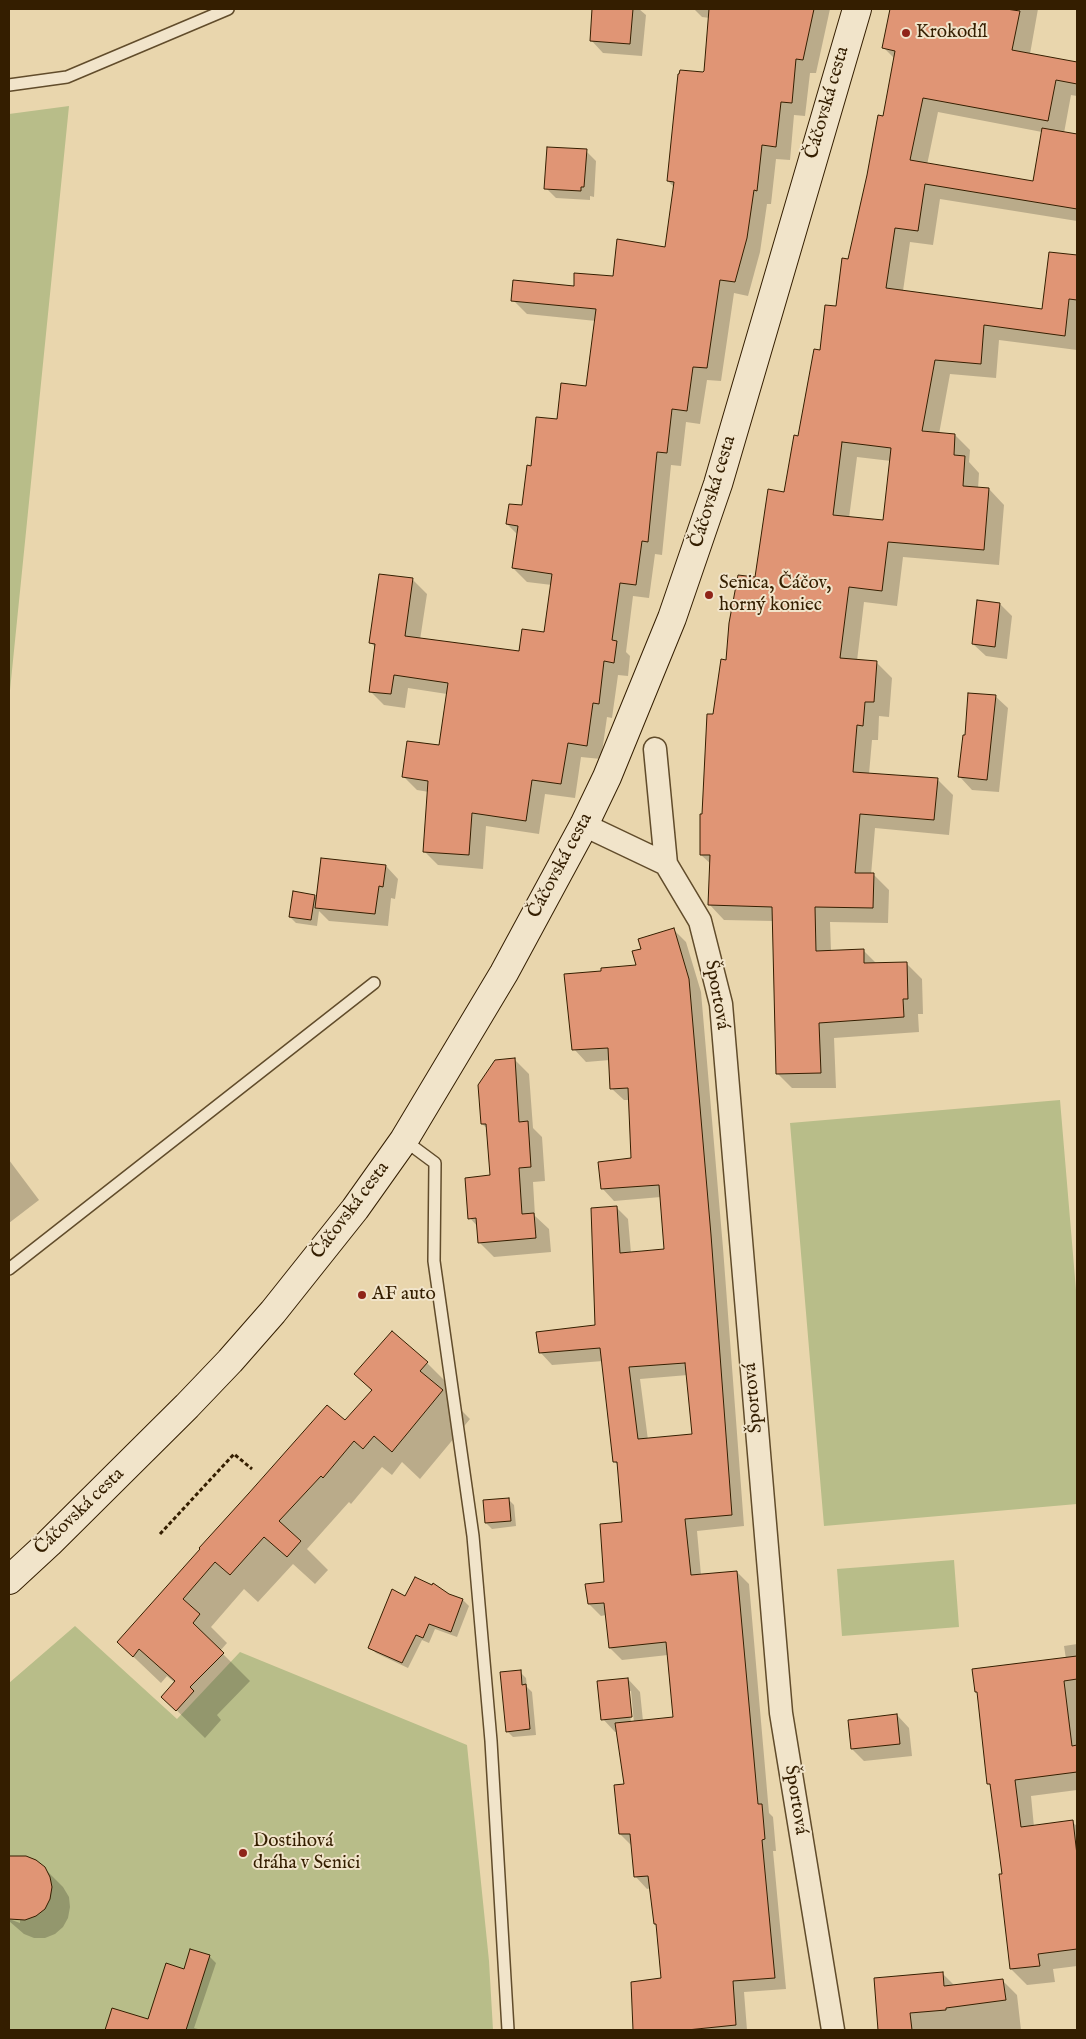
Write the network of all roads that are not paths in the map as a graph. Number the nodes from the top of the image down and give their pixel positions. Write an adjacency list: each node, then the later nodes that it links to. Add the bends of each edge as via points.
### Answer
1 (228, 9): 3 (lane, via 67,77)
2 (857, 9): 5 (main road, Čáčovská cesta, via 694,556 657,658)
3 (9, 85)
4 (655, 749): 6 (street)
5 (584, 825): 6 (street); 8 (main road, Čáčovská cesta, via 504,973)
6 (666, 864): 12 (street, Športová, via 700,920 721,1004 781,1713)
7 (374, 983): 9 (lane)
8 (404, 1140): 10 (main road, Čáčovská cesta, via 338,1230 230,1361 107,1487); 11 (lane, via 435,1163 434,1261 473,1536 491,1741)
9 (9, 1269)
10 (9, 1580)
11 (508, 2030)
12 (833, 2030)

